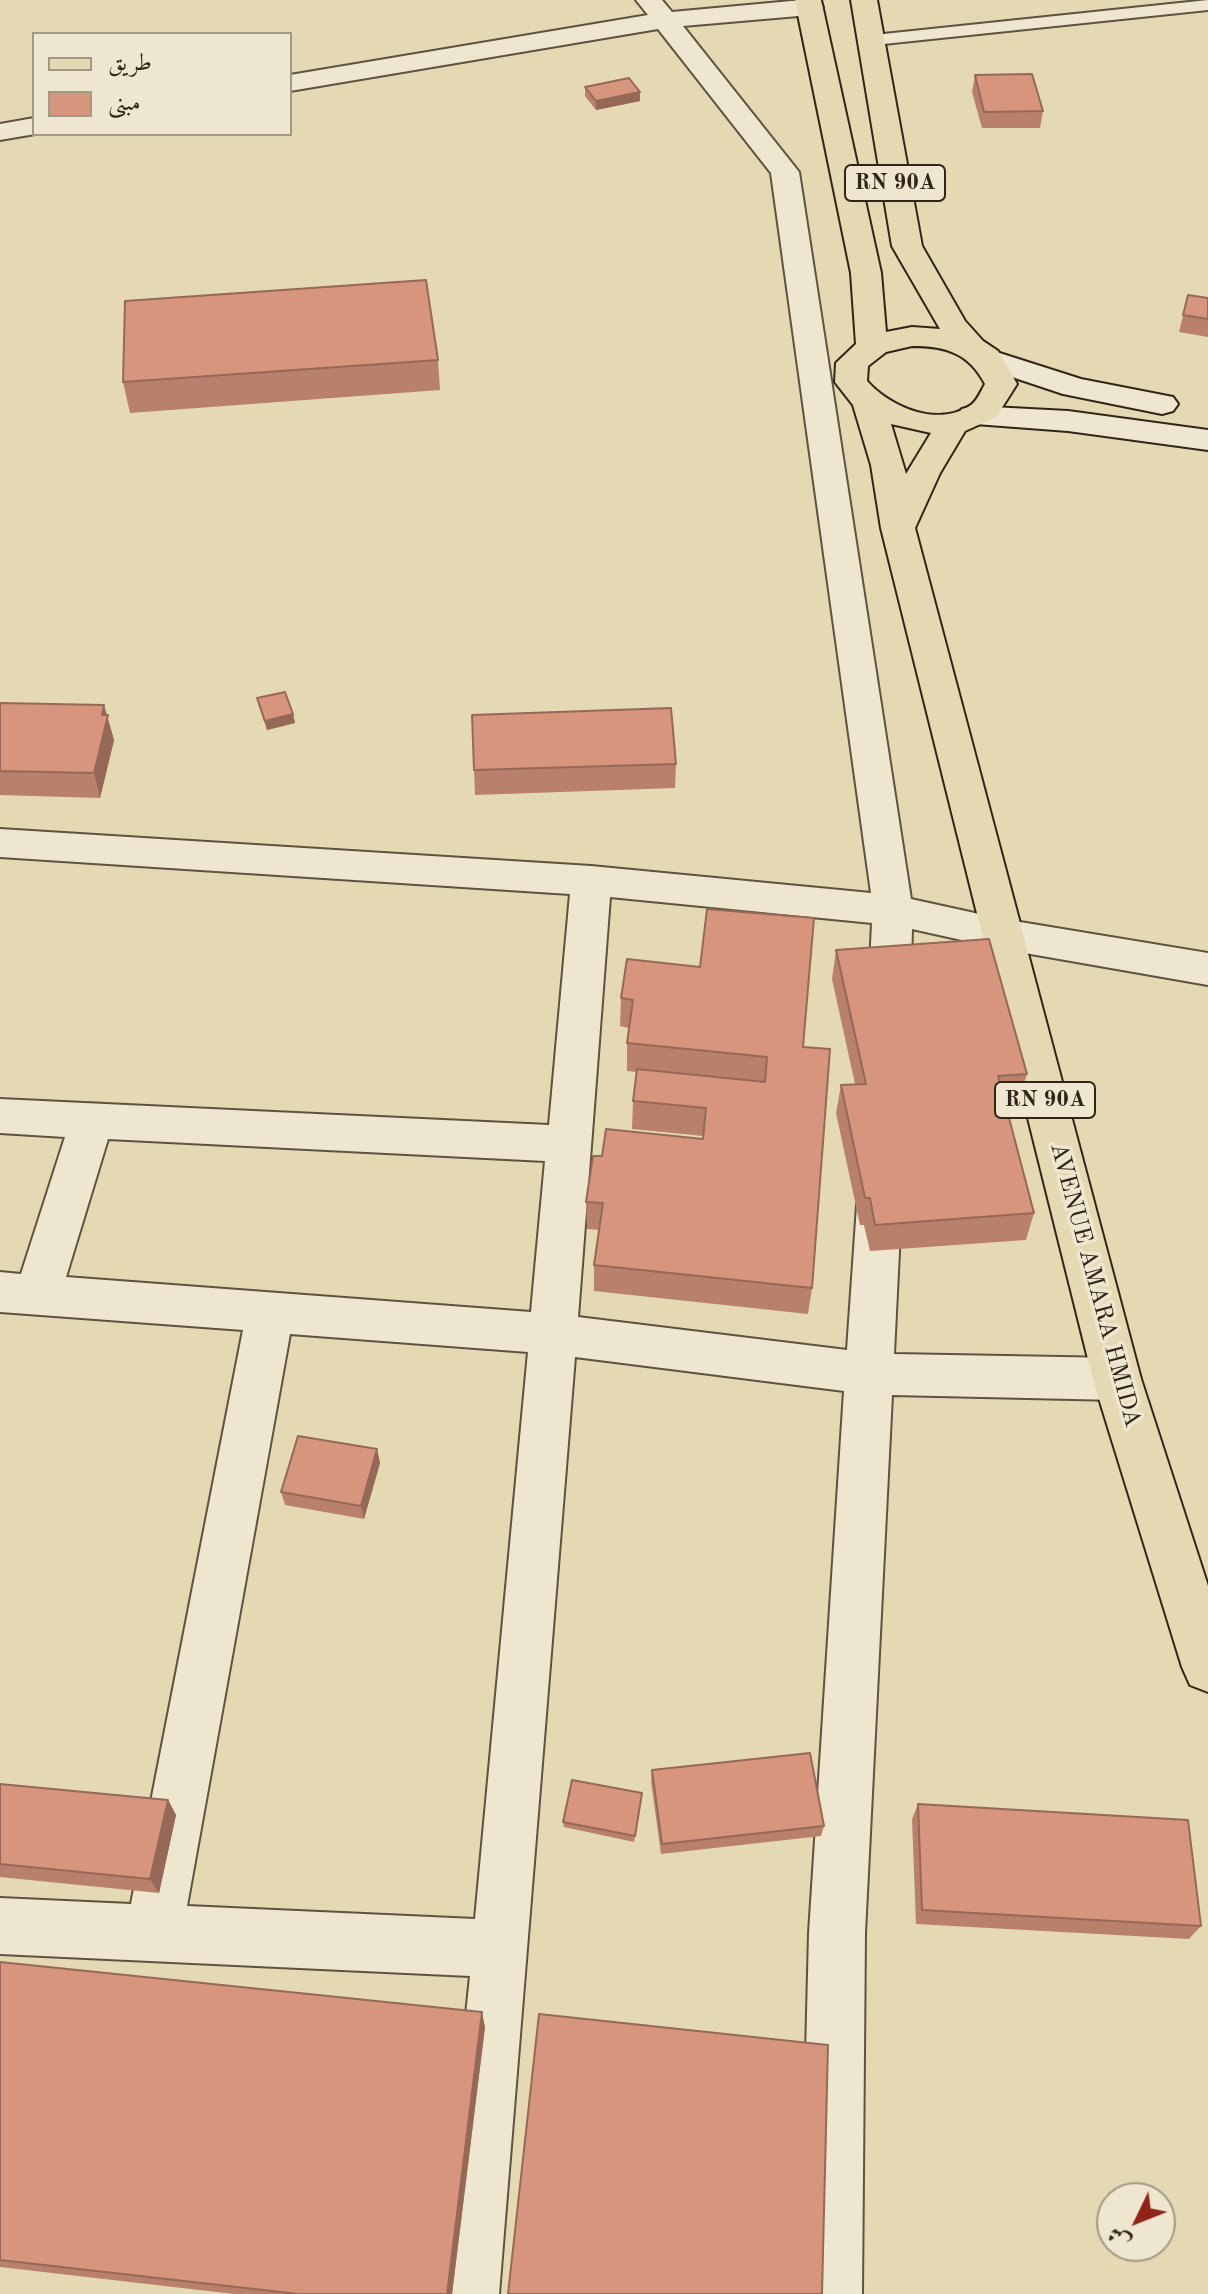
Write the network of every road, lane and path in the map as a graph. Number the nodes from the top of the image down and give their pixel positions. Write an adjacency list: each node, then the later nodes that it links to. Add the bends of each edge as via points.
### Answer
1 (864, 0): 5 (main road, RN 90A)
2 (809, 4): 4 (street); 9 (main road, RN 90A, via 866,273)
3 (1208, 5): 5 (lane)
4 (657, 10): 6 (street); 11 (street, via 785,172)
5 (874, 40): 10 (main road, RN 90A, via 907,246 940,308)
6 (292, 83)
7 (32, 126): 8 (street)
8 (0, 132)
9 (872, 347): 10 (main road, via 910,337 942,339); 11 (main road, via 852,368)
10 (980, 353): 12 (street, via 1074,387); 13 (main road, via 1001,384 988,407)
11 (847, 395): 13 (main road, via 908,421); 15 (main road, AVENUE AMARA HMIDA / RN 90A, via 888,465); 18 (street)
12 (1208, 411)
13 (963, 419): 14 (street, via 1068,421); 15 (main road, via 923,473)
14 (1208, 440)
15 (898, 528): 19 (main road, AVENUE AMARA HMIDA / RN 90A)
16 (0, 843): 17 (street)
17 (591, 881): 18 (street); 24 (street)
18 (893, 910): 19 (street); 21 (street)
19 (1002, 934): 20 (street); 30 (main road, AVENUE AMARA HMIDA / RN 90A)
20 (1208, 969)
21 (886, 1049)
22 (0, 1116): 23 (street)
23 (92, 1121): 24 (street); 26 (street)
24 (568, 1144): 28 (street)
25 (881, 1158): 29 (street)
26 (18, 1293): 27 (street)
27 (270, 1313): 28 (street); 33 (street)
28 (552, 1334): 29 (street); 34 (street)
29 (871, 1374): 30 (street); 36 (street, via 837,1933)
30 (1117, 1379): 31 (main road, AVENUE AMARA HMIDA / RN 90A)
31 (1208, 1667)
32 (0, 1926): 33 (street)
33 (154, 1933): 34 (street)
34 (501, 1949): 35 (street)
35 (468, 2294)
36 (831, 2294)

